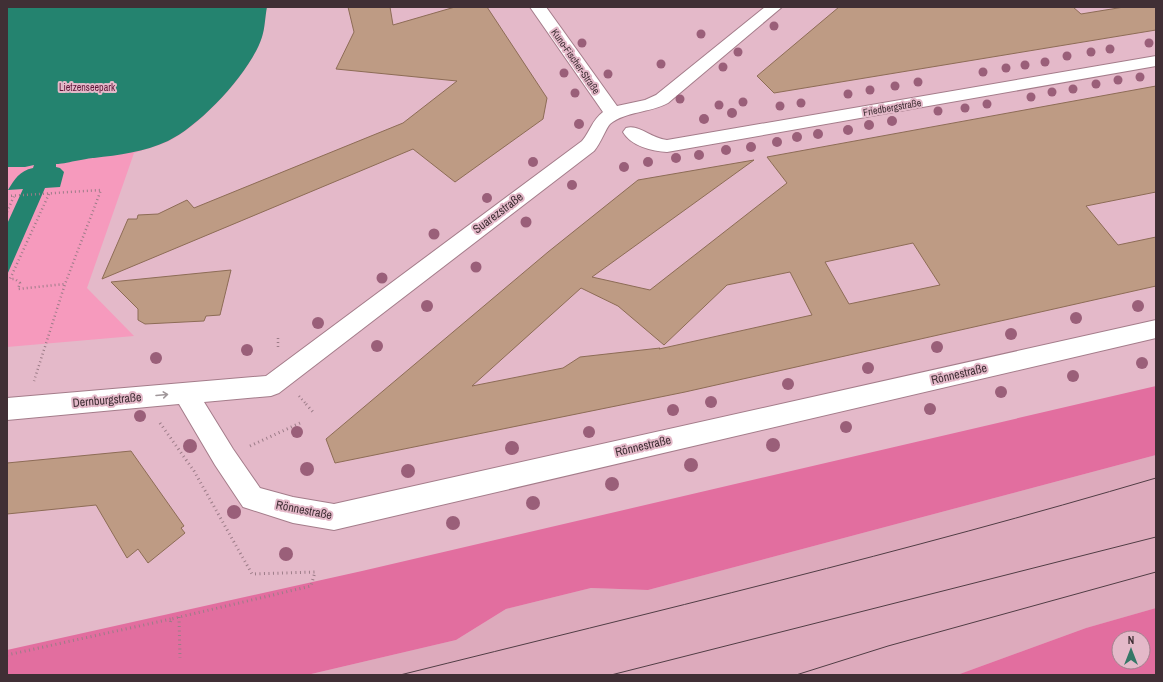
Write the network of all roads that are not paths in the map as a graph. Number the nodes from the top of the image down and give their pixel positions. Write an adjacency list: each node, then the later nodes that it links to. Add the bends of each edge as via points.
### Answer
1 (538, 7): 4 (street, Kuno-Fischer-Straße)
2 (774, 7): 4 (street, Suarezstraße, via 655,104 624,109)
3 (1156, 61): 5 (street, Friedbergstraße, via 667,146 645,142)
4 (613, 114): 7 (street, Suarezstraße, via 602,122 594,140 588,146 271,386)
5 (632, 132)
6 (1156, 329): 7 (street, Rönnestraße, via 334,517 293,510 252,498 224,458)
7 (196, 393): 8 (street, Dernburgstraße, one-way to 7)
8 (16, 408)

